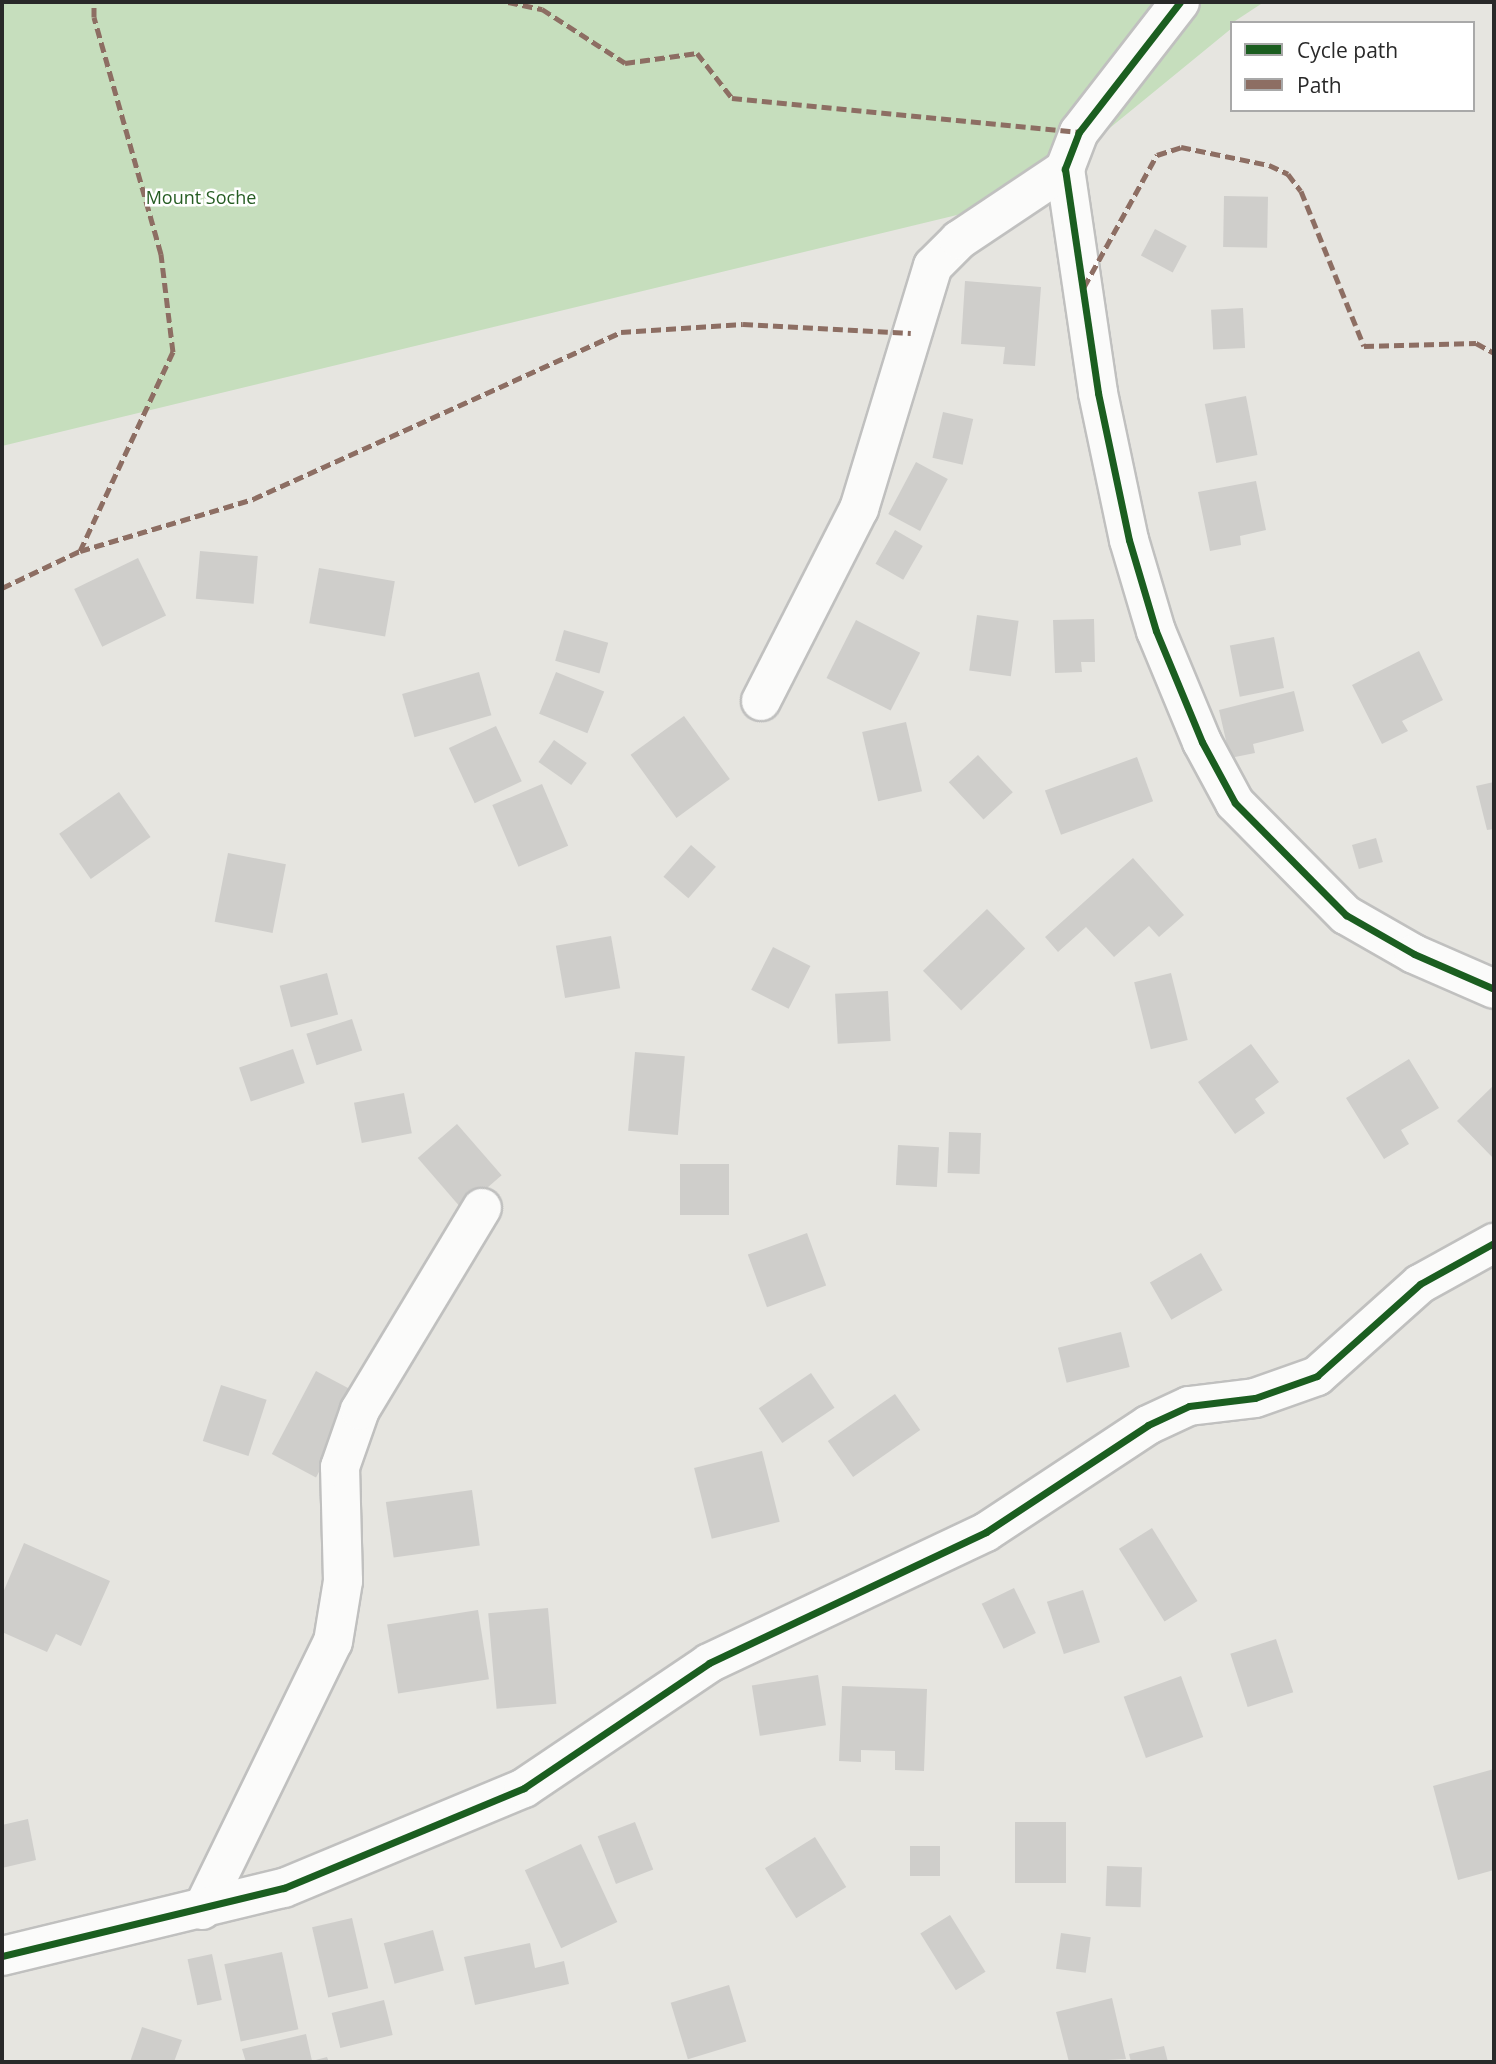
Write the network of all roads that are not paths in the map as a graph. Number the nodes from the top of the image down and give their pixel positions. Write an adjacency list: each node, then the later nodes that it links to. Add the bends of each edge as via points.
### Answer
1 (1180, 2): 2 (street, via 1079,132)
2 (1065, 169): 3 (street, via 959,240 933,266 859,509); 4 (street, via 1098,393 1129,540 1156,631 1202,742 1235,803 1346,915)
3 (761, 701)
4 (1494, 989)
5 (482, 1208): 7 (street, via 360,1410 340,1467 343,1581 333,1642)
6 (1494, 1243): 7 (street, via 1420,1284 1317,1376 1255,1398 1189,1406 1148,1425 986,1532 709,1663 524,1788 284,1888)
7 (202, 1910): 8 (street)
8 (2, 1956)

